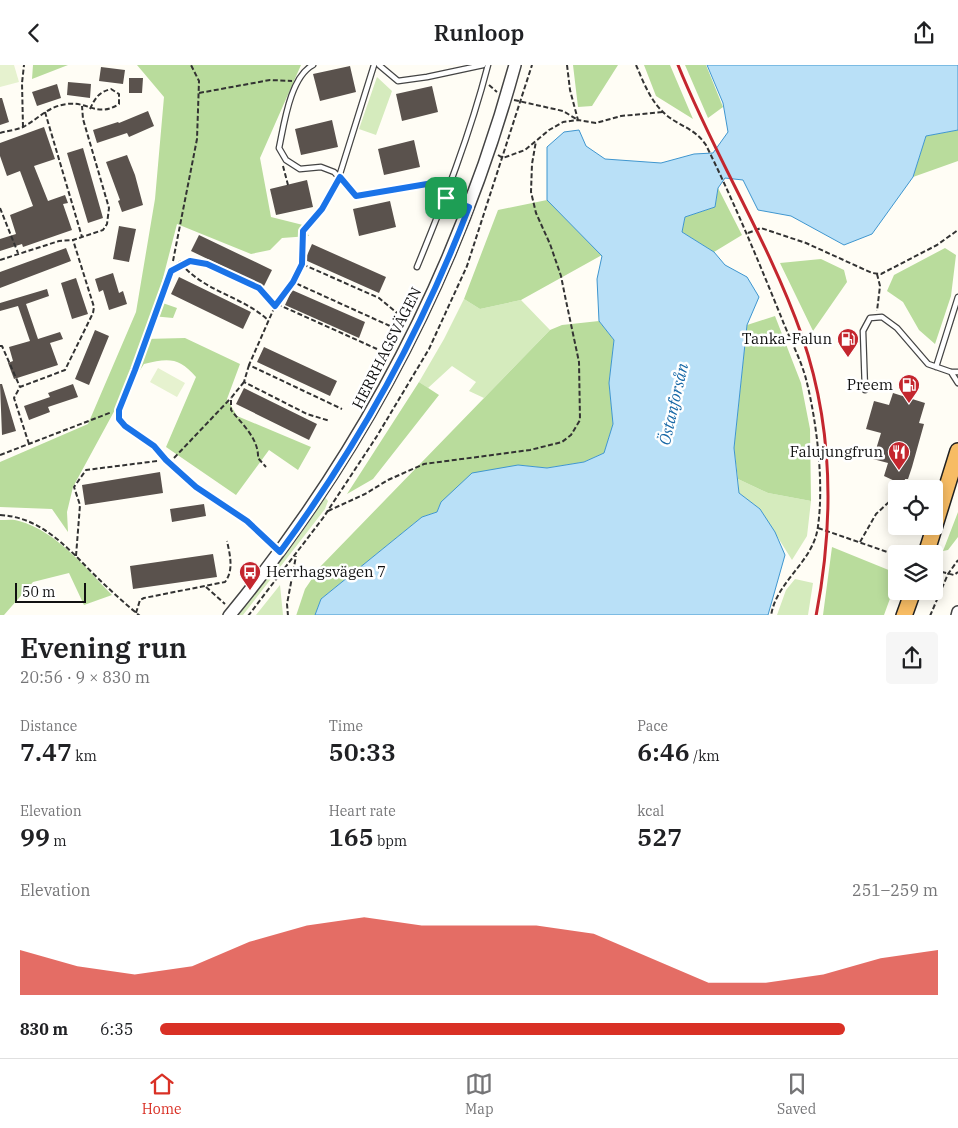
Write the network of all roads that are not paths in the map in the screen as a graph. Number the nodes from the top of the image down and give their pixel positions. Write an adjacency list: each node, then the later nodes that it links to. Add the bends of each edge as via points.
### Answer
1 (313, 65): 7 (lane, via 293,91 279,148 300,169 321,167)
2 (374, 65): 7 (lane)
3 (379, 65): 4 (lane, via 398,81)
4 (483, 65)
5 (488, 65): 8 (lane, via 470,131)
6 (515, 65): 9 (street, HERRHAGSVÄGEN)
7 (340, 177): 8 (lane, via 356,196 433,183)
8 (446, 198): 9 (lane); 11 (lane)
9 (469, 207): 22 (street, HERRHAGSVÄGEN, via 433,292 375,407 331,479)
10 (181, 265): 22 (lane, via 171,271 119,410 119,419 154,446 196,487 247,521)
11 (417, 267)
12 (958, 297): 13 (lane)
13 (936, 367): 14 (lane); 17 (lane, via 928,364 897,328 882,317 870,318 863,331)
14 (951, 372): 15 (lane); 16 (lane)
15 (958, 372)
16 (958, 383)
17 (865, 390)
18 (958, 451): 20 (highway)
19 (958, 488): 21 (highway)
20 (943, 503)
21 (943, 516)
22 (280, 552): 24 (street, HERRHAGSVÄGEN)
23 (909, 600): 25 (highway)
24 (231, 613)
25 (904, 615)

